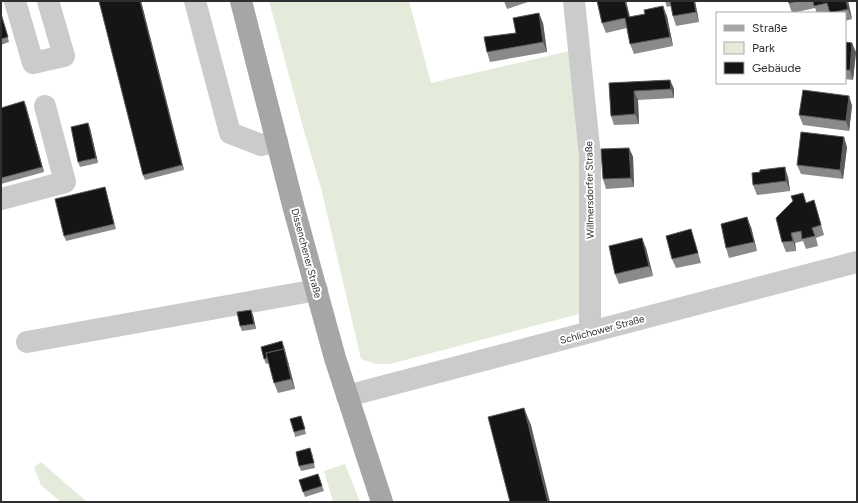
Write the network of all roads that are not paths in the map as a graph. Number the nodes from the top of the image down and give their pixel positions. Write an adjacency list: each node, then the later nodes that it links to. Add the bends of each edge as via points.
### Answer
1 (15, 1): 2 (street, via 33,63 64,56)
2 (48, 1)
3 (195, 1): 7 (street, via 230,133 261,145)
4 (242, 1): 7 (main road, Dissenchener Straße)
5 (574, 1): 11 (street, Willmersdorfer Straße, via 590,156)
6 (45, 106): 8 (street, via 65,182)
7 (277, 141): 10 (main road, Dissenchener Straße)
8 (1, 199)
9 (857, 262): 11 (street, Schlichower Straße)
10 (317, 290): 12 (street); 13 (main road, Dissenchener Straße)
11 (590, 332): 13 (street, Schlichower Straße)
12 (27, 342)
13 (347, 396): 14 (main road, Dissenchener Straße)
14 (382, 502)

